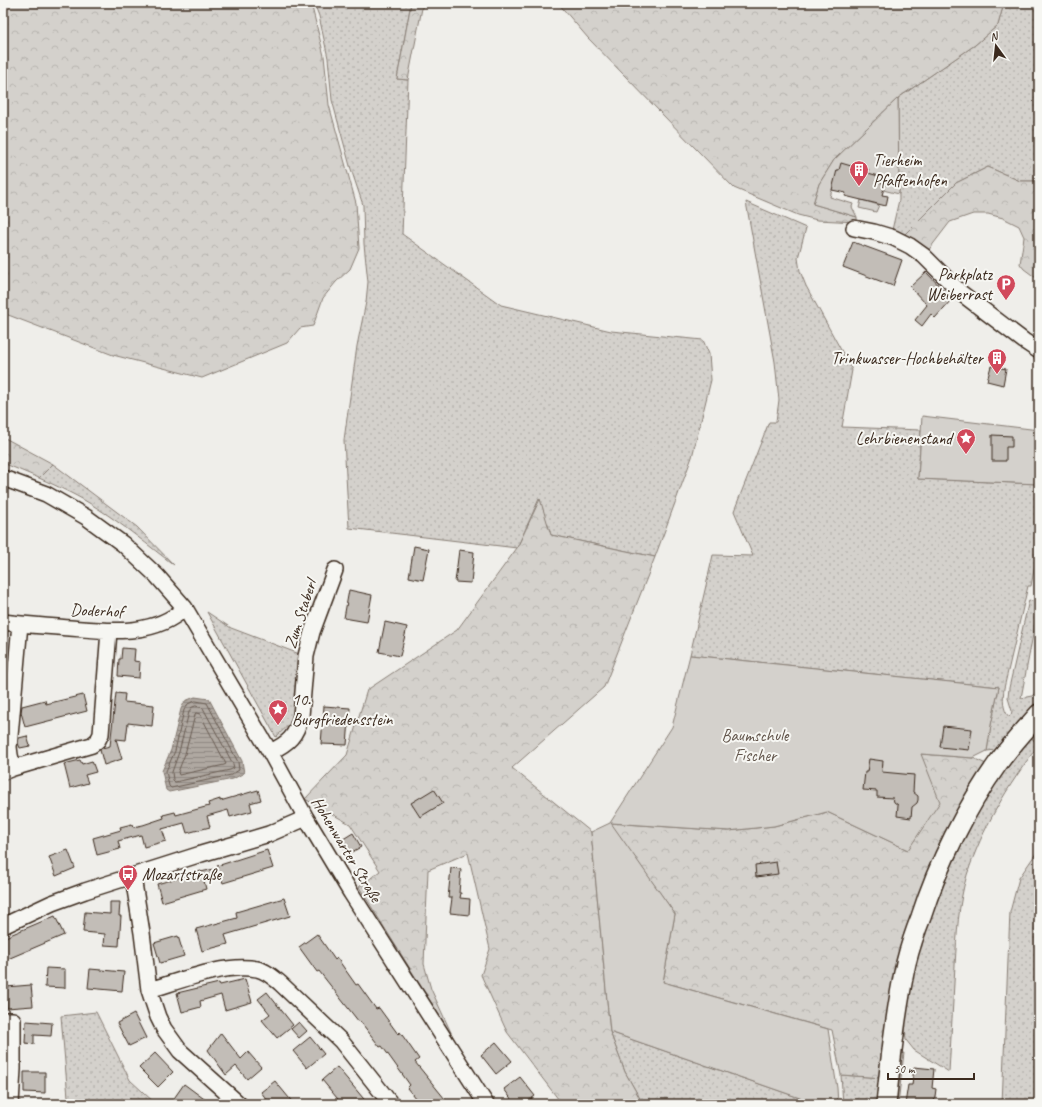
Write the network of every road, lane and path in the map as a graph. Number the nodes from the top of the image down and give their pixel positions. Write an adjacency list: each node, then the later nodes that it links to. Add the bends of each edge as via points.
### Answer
1 (854, 228): 2 (street, via 894,238 910,246 924,256 961,293)
2 (1039, 351)
3 (3, 478): 5 (street, Hohenwarter Straße, via 46,494 86,517 123,544 157,576)
4 (335, 570): 10 (street, Zum Staberl, via 306,656 298,726 288,741)
5 (185, 608): 8 (street, Doderhof, via 172,618 152,626); 10 (street, Hohenwarter Straße)
6 (3, 622): 7 (street, Doderhof)
7 (20, 624): 8 (street, Doderhof); 11 (street)
8 (109, 631): 11 (street, via 101,734 98,740 92,745)
9 (1039, 714): 21 (main road, via 1012,744 974,798 925,902 906,962 892,1047)
10 (270, 752): 12 (street, Hohenwarter Straße)
11 (8, 770)
12 (306, 818): 13 (street, via 269,834); 20 (street, Hohenwarter Straße)
13 (133, 877): 14 (street, via 52,903); 15 (street)
14 (3, 926)
15 (149, 990): 18 (street, via 164,1029 180,1051); 19 (street, via 230,968 258,969 280,983 340,1041)
16 (3, 1020): 17 (street, via 13,1020)
17 (11, 1104)
18 (239, 1104)
19 (391, 1104)
20 (486, 1104)
21 (886, 1104)

